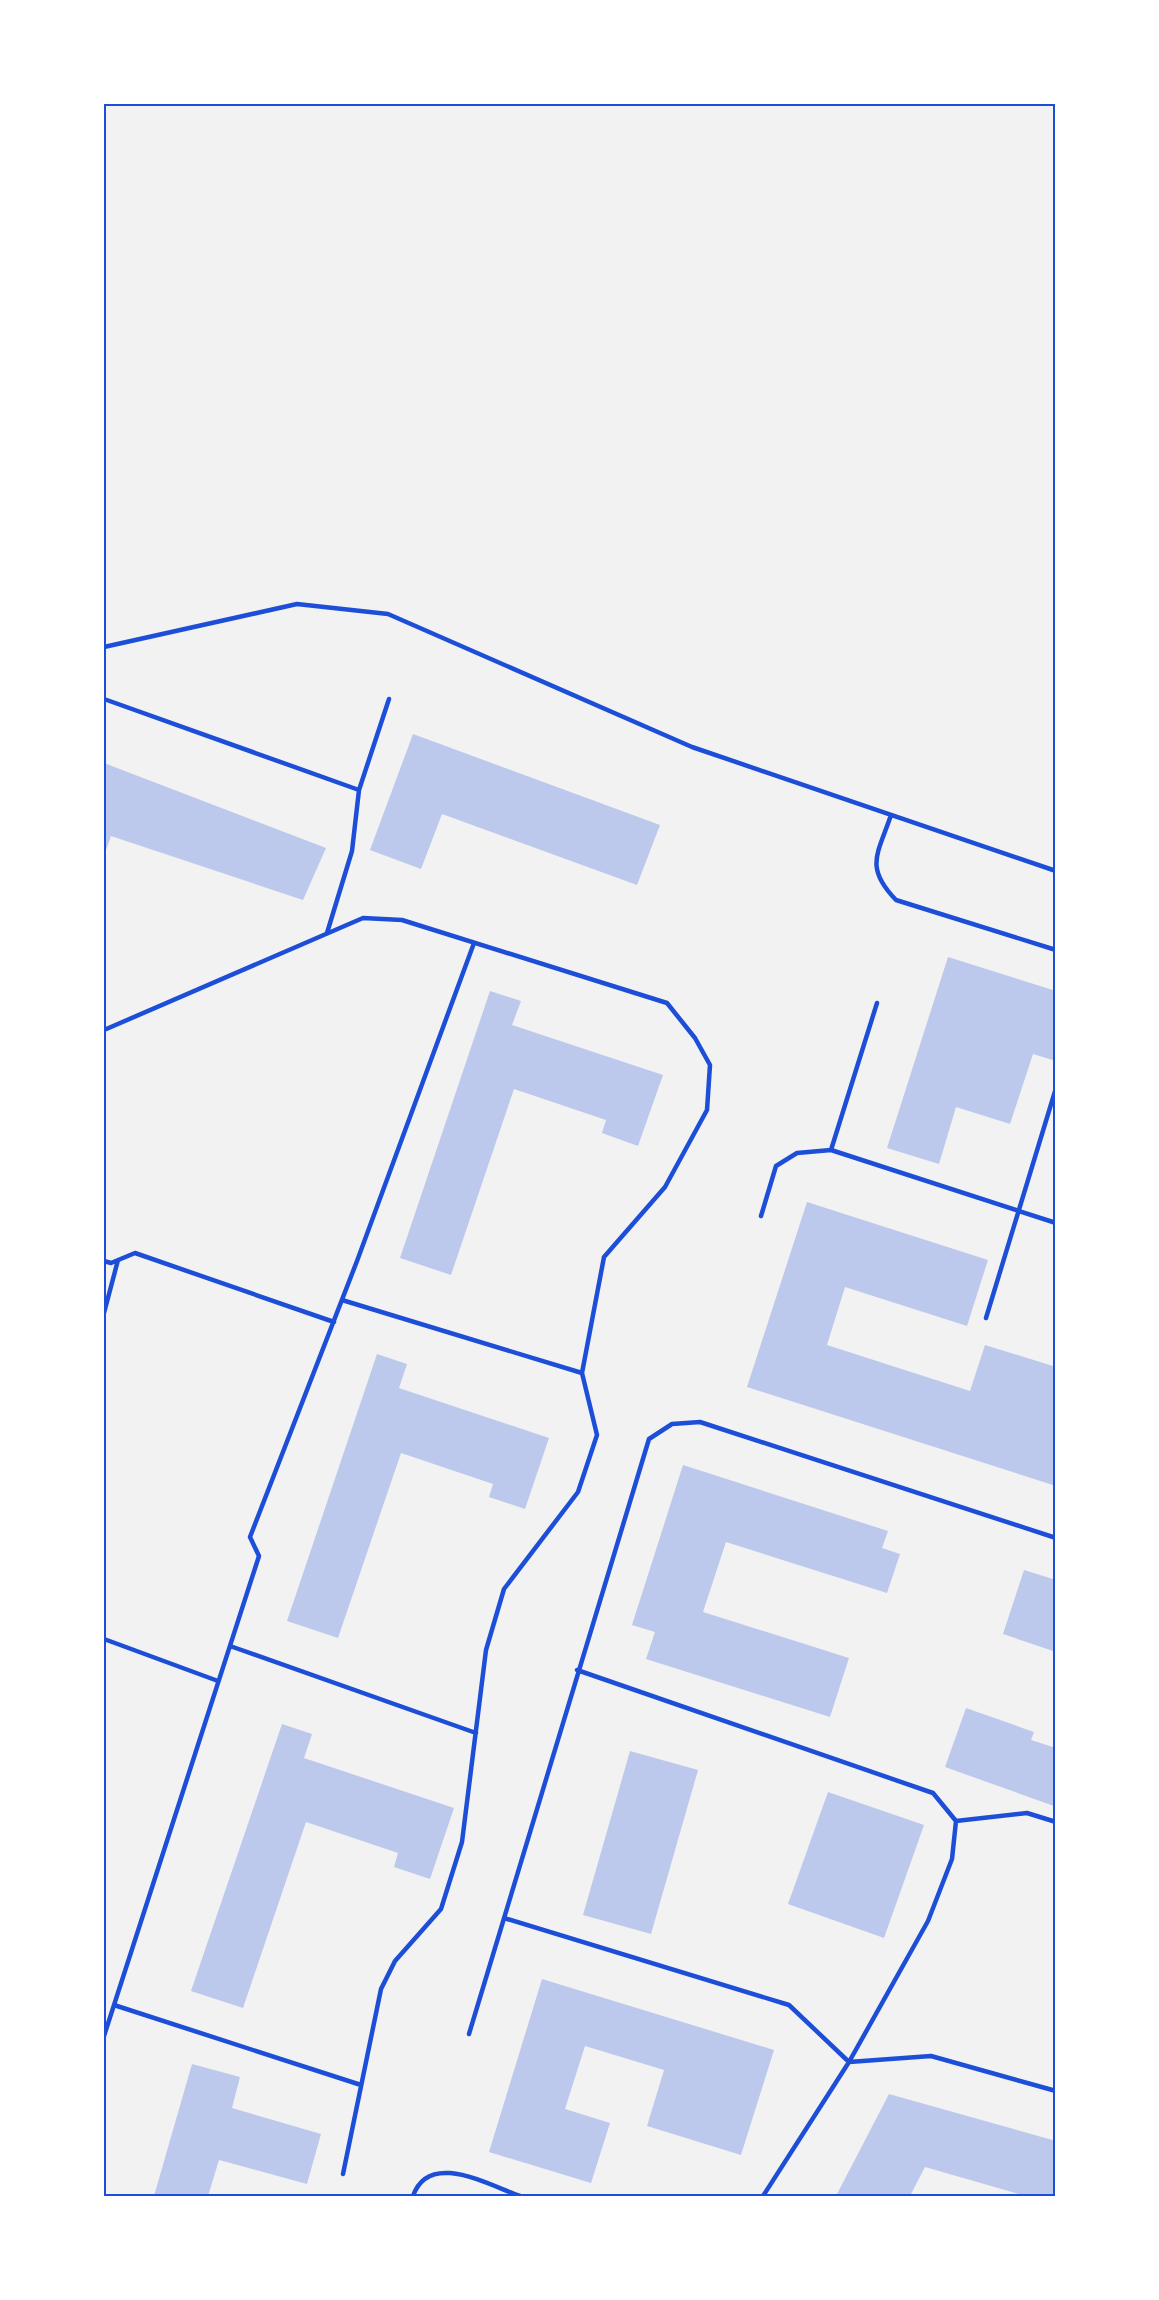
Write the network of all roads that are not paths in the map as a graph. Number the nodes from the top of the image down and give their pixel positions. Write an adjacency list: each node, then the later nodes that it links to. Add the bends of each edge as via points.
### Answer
1 (104, 647): 5 (lane, via 297,604 388,614 692,747)
2 (104, 699): 4 (lane)
3 (389, 699): 4 (lane)
4 (359, 790): 7 (lane, via 352,851)
5 (891, 815): 6 (lane); 9 (lane, via 875,862 880,884 896,900)
6 (1056, 871)
7 (327, 933): 8 (lane, via 363,918 402,920); 11 (lane)
8 (474, 943): 19 (lane); 23 (lane, via 667,1003 695,1038 710,1065 707,1110 665,1187 604,1257)
9 (1056, 950)
10 (877, 1003): 13 (lane)
11 (104, 1030)
12 (1056, 1088): 14 (lane)
13 (831, 1150): 14 (lane); 15 (lane, via 797,1153 776,1166)
14 (1018, 1211): 16 (lane); 21 (lane)
15 (761, 1216)
16 (1056, 1223)
17 (118, 1260): 18 (lane); 20 (lane); 22 (lane, via 135,1253)
18 (104, 1261)
19 (342, 1300): 22 (lane); 23 (lane)
20 (104, 1313)
21 (986, 1318)
22 (334, 1322): 26 (lane, via 250,1537 259,1556)
23 (582, 1373): 29 (lane, via 597,1436 578,1492 504,1589 486,1650)
24 (1056, 1538): 27 (lane, via 700,1422 672,1424 649,1439)
25 (104, 1639): 28 (lane)
26 (230, 1646): 28 (lane); 29 (lane)
27 (577, 1670): 30 (lane, via 923,1789 933,1793); 32 (lane)
28 (218, 1681): 33 (lane)
29 (476, 1733): 37 (lane, via 462,1842 441,1909 395,1960 381,1989)
30 (956, 1821): 31 (lane, via 1027,1813); 36 (lane, via 952,1860 928,1921)
31 (1056, 1822)
32 (504, 1918): 34 (lane); 36 (lane, via 789,2005)
33 (114, 2005): 35 (lane); 37 (lane)
34 (470, 2034)
35 (104, 2036)
36 (849, 2062): 38 (lane, via 931,2056); 42 (lane)
37 (361, 2085): 39 (lane)
38 (1056, 2091)
39 (343, 2174)
40 (413, 2196): 41 (lane, via 417,2185 430,2175 447,2171)
41 (520, 2196)
42 (763, 2196)

